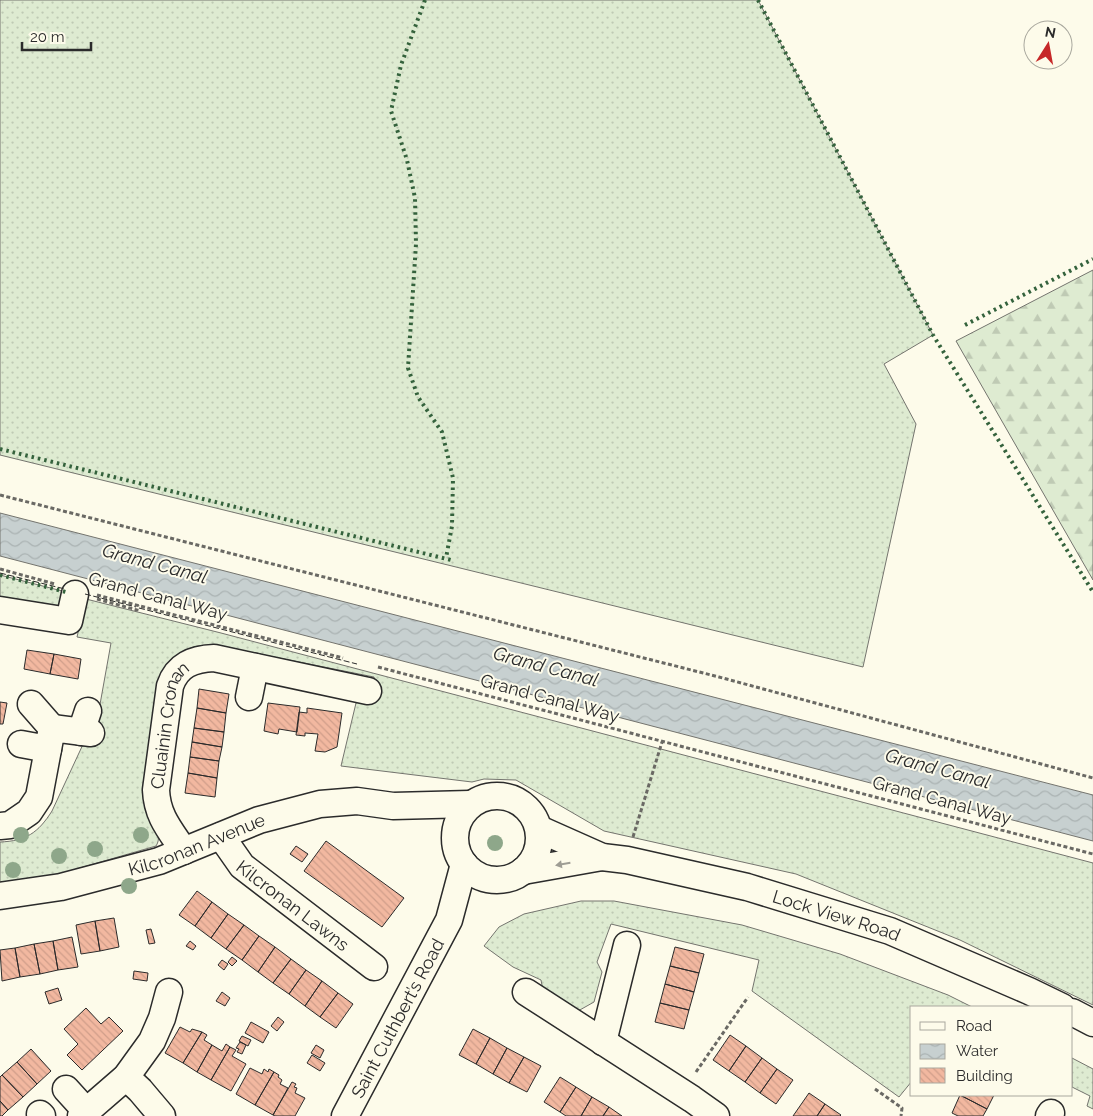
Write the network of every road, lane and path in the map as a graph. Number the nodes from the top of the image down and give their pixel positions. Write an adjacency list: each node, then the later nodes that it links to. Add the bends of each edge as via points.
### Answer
1 (0, 495): 13 (path, via 719,677)
2 (0, 569): 3 (path, Grand Canal Way)
3 (76, 591): 4 (path, Grand Canal Way); 4 (path, via 137,610); 5 (street, via 69,621)
4 (138, 605): 6 (path, Grand Canal Way)
5 (0, 610)
6 (350, 660)
7 (255, 668): 8 (street, Cluainin Cronan); 9 (street); 21 (street, Cluainin Cronan, via 214,658 202,659 182,667 170,686 156,790 157,804 161,816)
8 (373, 679): 12 (path, Grand Canal Way)
9 (249, 698)
10 (87, 725): 11 (street)
11 (50, 738): 11 (street, via 26,724); 16 (street, via 39,797 29,812 10,825)
12 (662, 742): 20 (path); 22 (path, Grand Canal Way)
13 (1093, 778)
14 (470, 804): 15 (street, Kilcronan Avenue); 17 (street, via 490,796 511,798 524,805); 18 (street, via 457,822)
15 (393, 806): 18 (street, Kilcronan Avenue); 19 (street, Kilcronan Avenue, via 357,801 320,804 259,820)
16 (0, 826)
17 (539, 828): 23 (street, Lock View Road); 25 (street, via 537,853)
18 (455, 833): 24 (street, via 455,844)
19 (221, 836): 21 (street, Kilcronan Avenue); 30 (street, Kilcronan Lawns, via 242,866)
20 (632, 839)
21 (184, 851): 27 (street, Kilcronan Avenue, via 159,861 61,887)
22 (1093, 854)
23 (602, 857): 25 (street, Lock View Road, one-way to 25); 34 (street, Lock View Road, via 747,887 890,931)
24 (464, 864): 26 (street, via 472,872); 28 (street, Saint Cuthbert’s Road)
25 (523, 871): 26 (street, via 514,877)
26 (492, 880): 28 (street, Saint Cuthbert’s Road)
27 (0, 896)
28 (449, 920): 44 (street, Saint Cuthbert’s Road)
29 (627, 945): 37 (street)
30 (374, 967)
31 (170, 992): 39 (street, via 152,1041)
32 (526, 992): 37 (street)
33 (748, 997): 38 (path)
34 (1060, 1006)
35 (1073, 1013): 36 (street)
36 (1093, 1023)
37 (603, 1042): 45 (street)
38 (695, 1074)
39 (126, 1077): 42 (street); 43 (street)
40 (66, 1089): 42 (street)
41 (876, 1089): 46 (path, via 902,1108)
42 (83, 1114)
43 (162, 1116)
44 (345, 1116)
45 (716, 1116)
46 (902, 1116)

